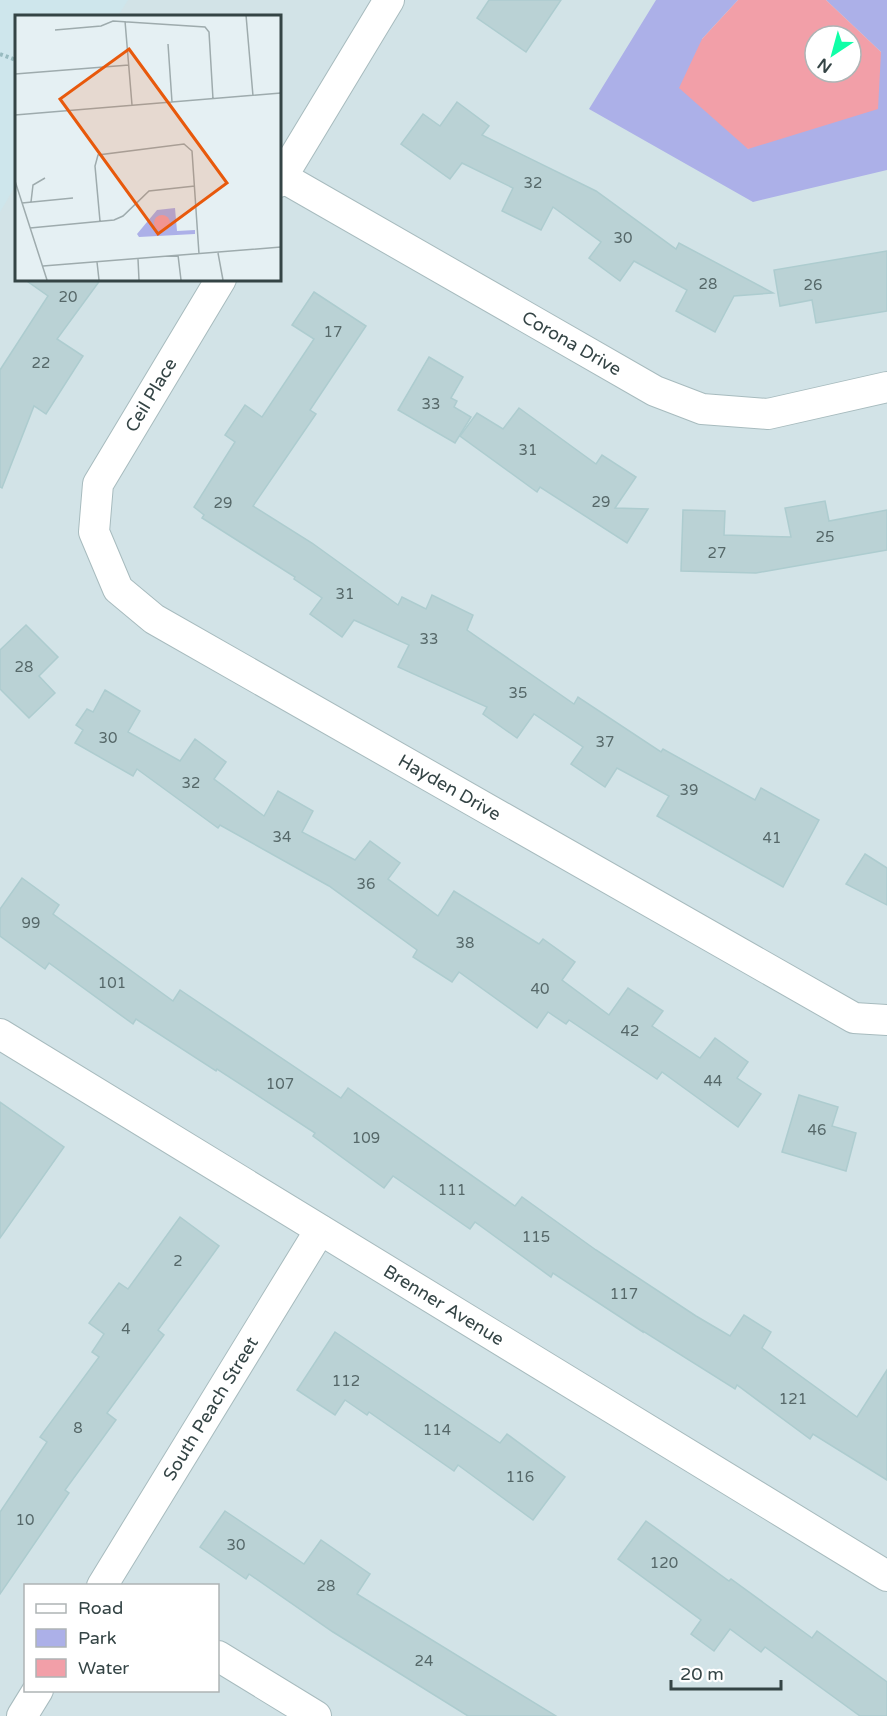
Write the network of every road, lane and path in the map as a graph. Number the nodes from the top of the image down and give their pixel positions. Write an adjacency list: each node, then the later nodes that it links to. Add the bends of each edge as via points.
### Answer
1 (389, 0): 4 (street)
2 (0, 54): 3 (path)
3 (15, 60)
4 (281, 179): 6 (street, Corona Drive, via 655,391 702,409 768,414)
5 (220, 280): 7 (street, Ceil Place, via 98,484)
6 (887, 387)
7 (96, 514): 8 (street, Hayden Drive, via 94,532 118,589 154,619 854,1018)
8 (887, 1020)
9 (0, 1034): 10 (street, Brenner Avenue)
10 (320, 1230): 11 (street, Brenner Avenue); 12 (street, South Peach Street)
11 (887, 1576)
12 (104, 1584)
13 (219, 1657): 16 (street)
14 (37, 1692): 15 (street)
15 (22, 1716)
16 (316, 1716)

